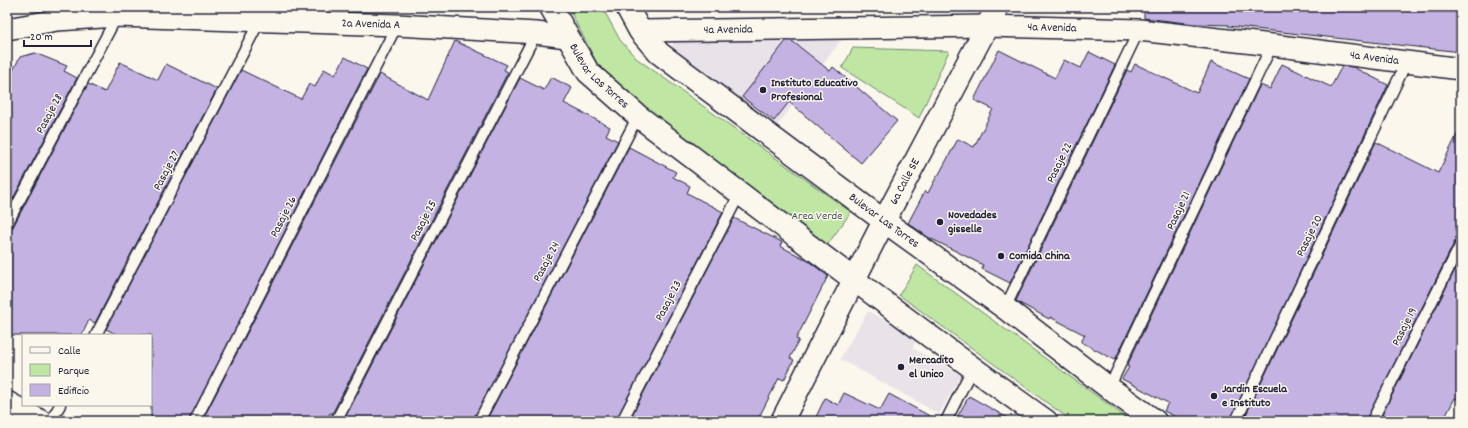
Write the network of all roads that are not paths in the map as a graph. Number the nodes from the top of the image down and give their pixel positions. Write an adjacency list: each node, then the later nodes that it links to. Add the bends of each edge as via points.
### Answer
1 (551, 7): 11 (street, Bulevar Las Torres)
2 (627, 7): 9 (street, Bulevar Las Torres)
3 (117, 16): 5 (street, 2a Avenida A); 7 (street, 2a Avenida A, via 57,20); 18 (lane, Pasaje 28)
4 (993, 16): 8 (street, 4a Avenida); 9 (street, 4a Avenida); 17 (street, 6a Calle SE)
5 (260, 20): 6 (street, 2a Avenida A); 22 (lane, Pasaje 27)
6 (397, 25): 10 (street, 2a Avenida A); 29 (lane, Pasaje 26)
7 (7, 29)
8 (1139, 30): 12 (street, 4a Avenida); 21 (lane, Pasaje 22)
9 (640, 32): 17 (street, Bulevar Las Torres, via 659,53)
10 (536, 33): 11 (street, 2a Avenida A); 30 (lane, Pasaje 25)
11 (567, 36): 15 (street, Bulevar Las Torres, via 588,72)
12 (1272, 45): 13 (street, 4a Avenida); 24 (lane, Pasaje 21)
13 (1407, 62): 14 (street, 4a Avenida); 37 (lane, Pasaje 20)
14 (1461, 69)
15 (638, 116): 16 (street, Bulevar Las Torres); 31 (lane, Pasaje 24)
16 (740, 193): 20 (street, Bulevar Las Torres); 32 (lane, Pasaje 23)
17 (884, 221): 20 (street, 6a Calle SE); 21 (street, Bulevar Las Torres)
18 (7, 224)
19 (1461, 244): 38 (lane, Pasaje 19)
20 (854, 280): 23 (street, Bulevar Las Torres); 33 (street, 6a Calle SE)
21 (1005, 308): 24 (street, Bulevar Las Torres)
22 (97, 334)
23 (972, 369): 34 (lane); 35 (street, Bulevar Las Torres)
24 (1109, 388): 36 (street, Bulevar Las Torres)
25 (7, 402): 27 (street)
26 (59, 406): 28 (lane)
27 (41, 421)
28 (51, 421)
29 (195, 421)
30 (336, 421)
31 (479, 421)
32 (622, 421)
33 (782, 421)
34 (946, 421)
35 (1046, 421)
36 (1155, 421)
37 (1236, 421)
38 (1372, 421)

